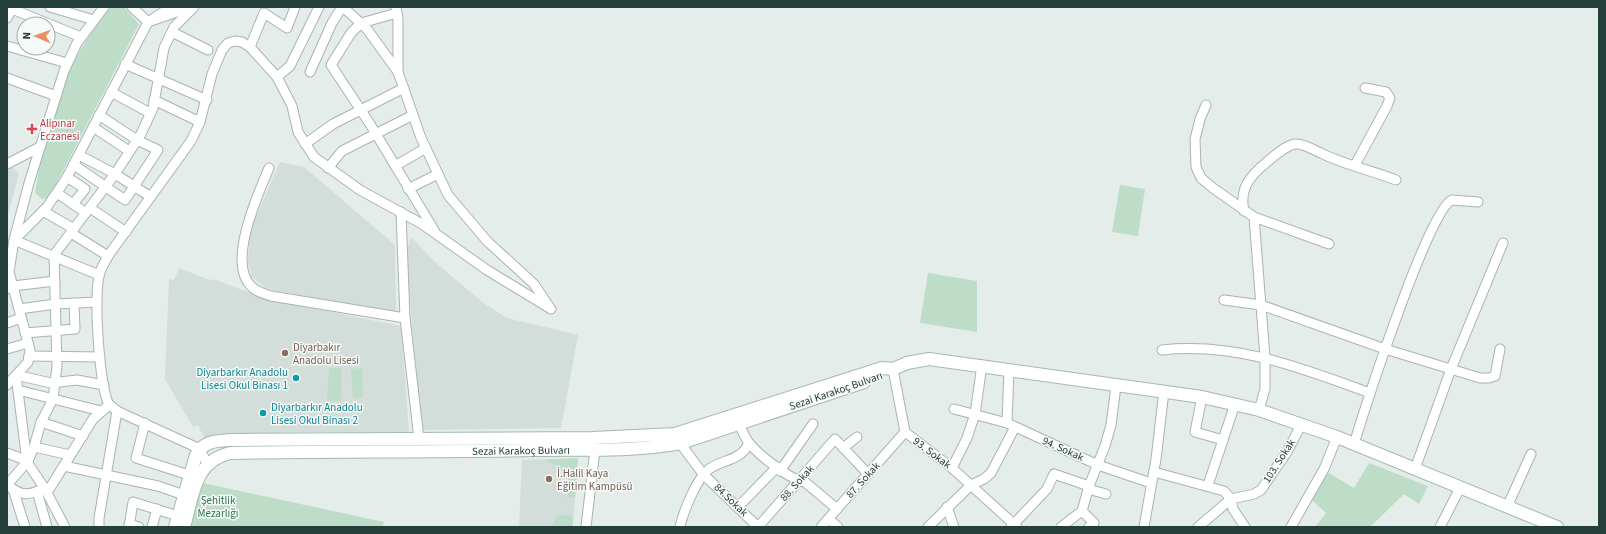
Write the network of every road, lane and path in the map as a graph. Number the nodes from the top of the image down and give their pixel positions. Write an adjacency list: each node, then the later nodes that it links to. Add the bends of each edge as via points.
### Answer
1 (50, 7): 12 (street)
2 (104, 7): 12 (street)
3 (132, 7): 13 (street)
4 (171, 7): 13 (street)
5 (190, 7): 13 (street)
6 (194, 7): 15 (street)
7 (295, 7): 18 (street, via 287,28 264,13)
8 (319, 7): 24 (street, via 290,66)
9 (343, 7): 14 (street); 22 (street, via 332,23)
10 (396, 10): 14 (street); 23 (street)
11 (7, 18): 16 (street, via 12,10)
12 (94, 20): 16 (street)
13 (148, 22): 21 (street)
14 (361, 23): 23 (street); 34 (street, via 351,33 331,65)
15 (172, 32): 19 (street); 26 (street, via 164,48)
16 (81, 37): 20 (street)
17 (7, 46): 20 (street)
18 (250, 47): 24 (street); 32 (street, via 235,41 228,43 222,50 212,74)
19 (208, 50)
20 (67, 63): 30 (street)
21 (125, 64): 26 (street); 29 (street)
22 (310, 72)
23 (398, 72): 27 (street)
24 (277, 77): 42 (street, via 292,106 298,132)
25 (7, 78): 30 (street)
26 (158, 78): 31 (street); 32 (street)
27 (404, 88): 34 (street); 37 (street)
28 (1365, 88): 49 (street, via 1386,92 1390,98)
29 (111, 92): 35 (street); 36 (street)
30 (56, 96): 43 (street)
31 (154, 100): 35 (street); 38 (street)
32 (207, 100): 38 (street)
33 (1206, 106): 66 (street, via 1195,139 1196,167 1201,178)
34 (361, 110): 40 (street); 42 (street, via 332,124)
35 (150, 113): 41 (street)
36 (99, 114): 39 (street); 41 (street)
37 (413, 115): 40 (street); 44 (street)
38 (200, 122): 61 (street, via 191,141)
39 (93, 127): 45 (street); 46 (street)
40 (376, 133): 50 (street); 52 (street, via 342,151)
41 (137, 140): 45 (street); 58 (street, via 158,150)
42 (305, 144): 52 (street, via 314,157)
43 (40, 147): 47 (street); 72 (street)
44 (426, 148): 50 (street); 54 (street)
45 (130, 152): 53 (street)
46 (79, 155): 48 (street); 53 (street)
47 (7, 164)
48 (74, 165): 55 (street); 57 (street)
49 (1355, 165): 56 (street); 66 (street, via 1325,156 1302,144 1291,145 1255,173 1244,189)
50 (395, 166): 59 (street)
51 (269, 168): 87 (street, via 248,220 244,240 242,259 245,277 251,286 271,296)
52 (328, 168): 67 (street, via 360,190)
53 (115, 174): 57 (street); 58 (street)
54 (438, 174): 59 (street); 71 (street, via 448,195 487,241 534,284 551,309)
55 (67, 178): 60 (street); 63 (street, via 85,189)
56 (1396, 180)
57 (105, 187): 58 (street, via 125,200); 65 (street)
58 (133, 187): 61 (street)
59 (408, 189): 71 (street)
60 (57, 193): 63 (street); 64 (street)
61 (151, 197): 70 (street)
62 (1478, 202): 93 (street, via 1452,200 1444,207 1422,251)
63 (73, 204): 65 (street)
64 (43, 211): 69 (street); 72 (street)
65 (88, 211): 69 (street); 70 (street)
66 (1244, 211): 68 (street)
67 (401, 212): 71 (street); 87 (street)
68 (1254, 217): 74 (street); 85 (street)
69 (72, 231): 76 (street); 77 (street)
70 (126, 232): 77 (street)
71 (438, 236)
72 (14, 240): 75 (street); 76 (street)
73 (1503, 243): 103 (street)
74 (1329, 244)
75 (10, 255): 80 (street)
76 (54, 255): 78 (street); 79 (street)
77 (108, 256): 78 (street)
78 (99, 275): 82 (street)
79 (55, 281): 80 (street); 84 (street)
80 (10, 288): 86 (street)
81 (1224, 300): 85 (street)
82 (97, 302): 83 (street); 98 (street)
83 (74, 303): 84 (street); 89 (street, via 75,329)
84 (56, 304): 86 (street); 89 (street)
85 (1261, 305): 93 (street); 99 (street)
86 (20, 313): 88 (street); 90 (street)
87 (405, 318): 130 (street)
88 (7, 323)
89 (56, 330): 90 (street); 96 (street)
90 (25, 333): 91 (street)
91 (28, 343): 92 (street); 97 (street)
92 (7, 349)
93 (1385, 349): 103 (street); 111 (street)
94 (1500, 349): 103 (street, via 1494,376 1488,378)
95 (1162, 350): 99 (street, via 1199,348)
96 (57, 355): 97 (street); 98 (street); 105 (street)
97 (29, 356): 104 (street, via 28,362)
98 (100, 357): 107 (street)
99 (1265, 357): 111 (street, via 1315,372); 117 (street, via 1265,389)
100 (982, 365): 101 (street, via 929,359); 102 (street); 119 (street)
101 (892, 369): 122 (street, Sezai Karakoç Bulvarı, via 884,375); 126 (street, 93. Sokak); 131 (street, via 882,368)
102 (1009, 369): 108 (street); 124 (street)
103 (1451, 369): 148 (street)
104 (16, 375): 105 (street); 106 (street); 109 (street)
105 (55, 382): 107 (street, via 77,380); 113 (street)
106 (7, 385)
107 (104, 385): 115 (street)
108 (1116, 386): 110 (street); 144 (street, via 1111,425)
109 (18, 390): 113 (street); 142 (street)
110 (1164, 391): 112 (street); 149 (street)
111 (1370, 393): 134 (street)
112 (1202, 397): 114 (street); 132 (street, via 1195,432)
113 (53, 399): 115 (street); 120 (street)
114 (1235, 404): 117 (street); 132 (street)
115 (105, 408): 118 (street); 127 (street, via 93,419)
116 (954, 409): 119 (street, 94. Sokak)
117 (1259, 410): 125 (street)
118 (117, 411): 121 (street); 153 (street)
119 (975, 414): 124 (street, 94. Sokak); 146 (street, via 967,438)
120 (41, 422): 127 (street); 135 (street)
121 (146, 422): 137 (street); 152 (street, via 136,458)
122 (739, 424): 131 (street, Sezai Karakoç Bulvarı); 133 (street)
123 (813, 424): 147 (street)
124 (1011, 425): 144 (street, 94. Sokak); 156 (street, via 991,473)
125 (1301, 425): 129 (street); 164 (street, 103. Sokak, via 1287,452 1261,490)
126 (905, 432): 146 (street, 93. Sokak); 151 (street, 87. Sokak)
127 (82, 436): 141 (street)
128 (857, 437): 136 (street)
129 (1337, 438): 134 (street); 194 (street, via 1324,470)
130 (419, 439): 131 (street); 137 (street, via 231,440 210,442)
131 (678, 439): 138 (street, Sezai Karakoç Bulvarı, via 636,448); 150 (street, 84.Sokak)
132 (1223, 440): 157 (street)
133 (749, 443): 147 (street); 150 (street, via 740,456 710,468)
134 (1354, 444): 148 (street)
135 (34, 446): 141 (street); 142 (street)
136 (843, 448): 151 (street); 154 (street, 88. Sokak, via 835,439)
137 (200, 449): 143 (street); 152 (street)
138 (595, 449): 143 (street, Sezai Karakoç Bulvarı, via 230,453 217,456); 182 (street)
139 (7, 453): 142 (street)
140 (1531, 454): 167 (street)
141 (70, 456): 145 (street)
142 (28, 462): 158 (street); 161 (street)
143 (207, 464): 181 (street, Sezai Karakoç Bulvarı, via 197,480)
144 (1098, 465): 155 (street, 94. Sokak); 159 (street)
145 (64, 466): 153 (street); 161 (street)
146 (952, 468): 156 (street, 93. Sokak)
147 (779, 469): 154 (street); 165 (street)
148 (1415, 469): 160 (street)
149 (1154, 472): 155 (street); 157 (street)
150 (703, 474): 165 (street, 84.Sokak); 183 (street, via 684,512)
151 (868, 474): 169 (street, 87. Sokak)
152 (189, 475): 163 (street)
153 (106, 476): 163 (street, via 158,486); 178 (street)
154 (798, 481): 169 (street, via 805,482); 184 (street, 88. Sokak)
155 (1151, 483): 191 (street)
156 (971, 485): 166 (street); 174 (street, 93. Sokak)
157 (1208, 485): 164 (street, via 1224,491)
158 (9, 486): 161 (street, via 19,494); 175 (street)
159 (1088, 488): 162 (street); 170 (street); 174 (street, via 1054,474 1047,489)
160 (1460, 488): 167 (street); 195 (street)
161 (43, 490): 176 (street); 177 (street)
162 (1106, 494)
163 (184, 495): 172 (street)
164 (1231, 499): 192 (street); 193 (street, via 1233,509)
165 (738, 507): 184 (street, 84.Sokak)
166 (947, 507): 187 (street); 188 (street)
167 (1507, 507): 196 (street)
168 (156, 509): 172 (street); 173 (street, via 133,502); 180 (street)
169 (837, 509): 171 (street, 87. Sokak)
170 (1082, 511): 189 (street); 190 (street, via 1094,523)
171 (829, 519): 185 (street, 87. Sokak); 186 (street)
172 (176, 521)
173 (129, 526): 179 (street)
174 (1014, 526)
175 (25, 527)
176 (47, 527)
177 (66, 527)
178 (99, 527)
179 (139, 527)
180 (152, 527)
181 (184, 527)
182 (586, 527)
183 (680, 527)
184 (758, 527)
185 (821, 527)
186 (838, 527)
187 (928, 527)
188 (954, 527)
189 (1061, 527)
190 (1090, 527)
191 (1144, 527)
192 (1198, 527)
193 (1244, 527)
194 (1291, 527)
195 (1440, 527)
196 (1557, 527)

